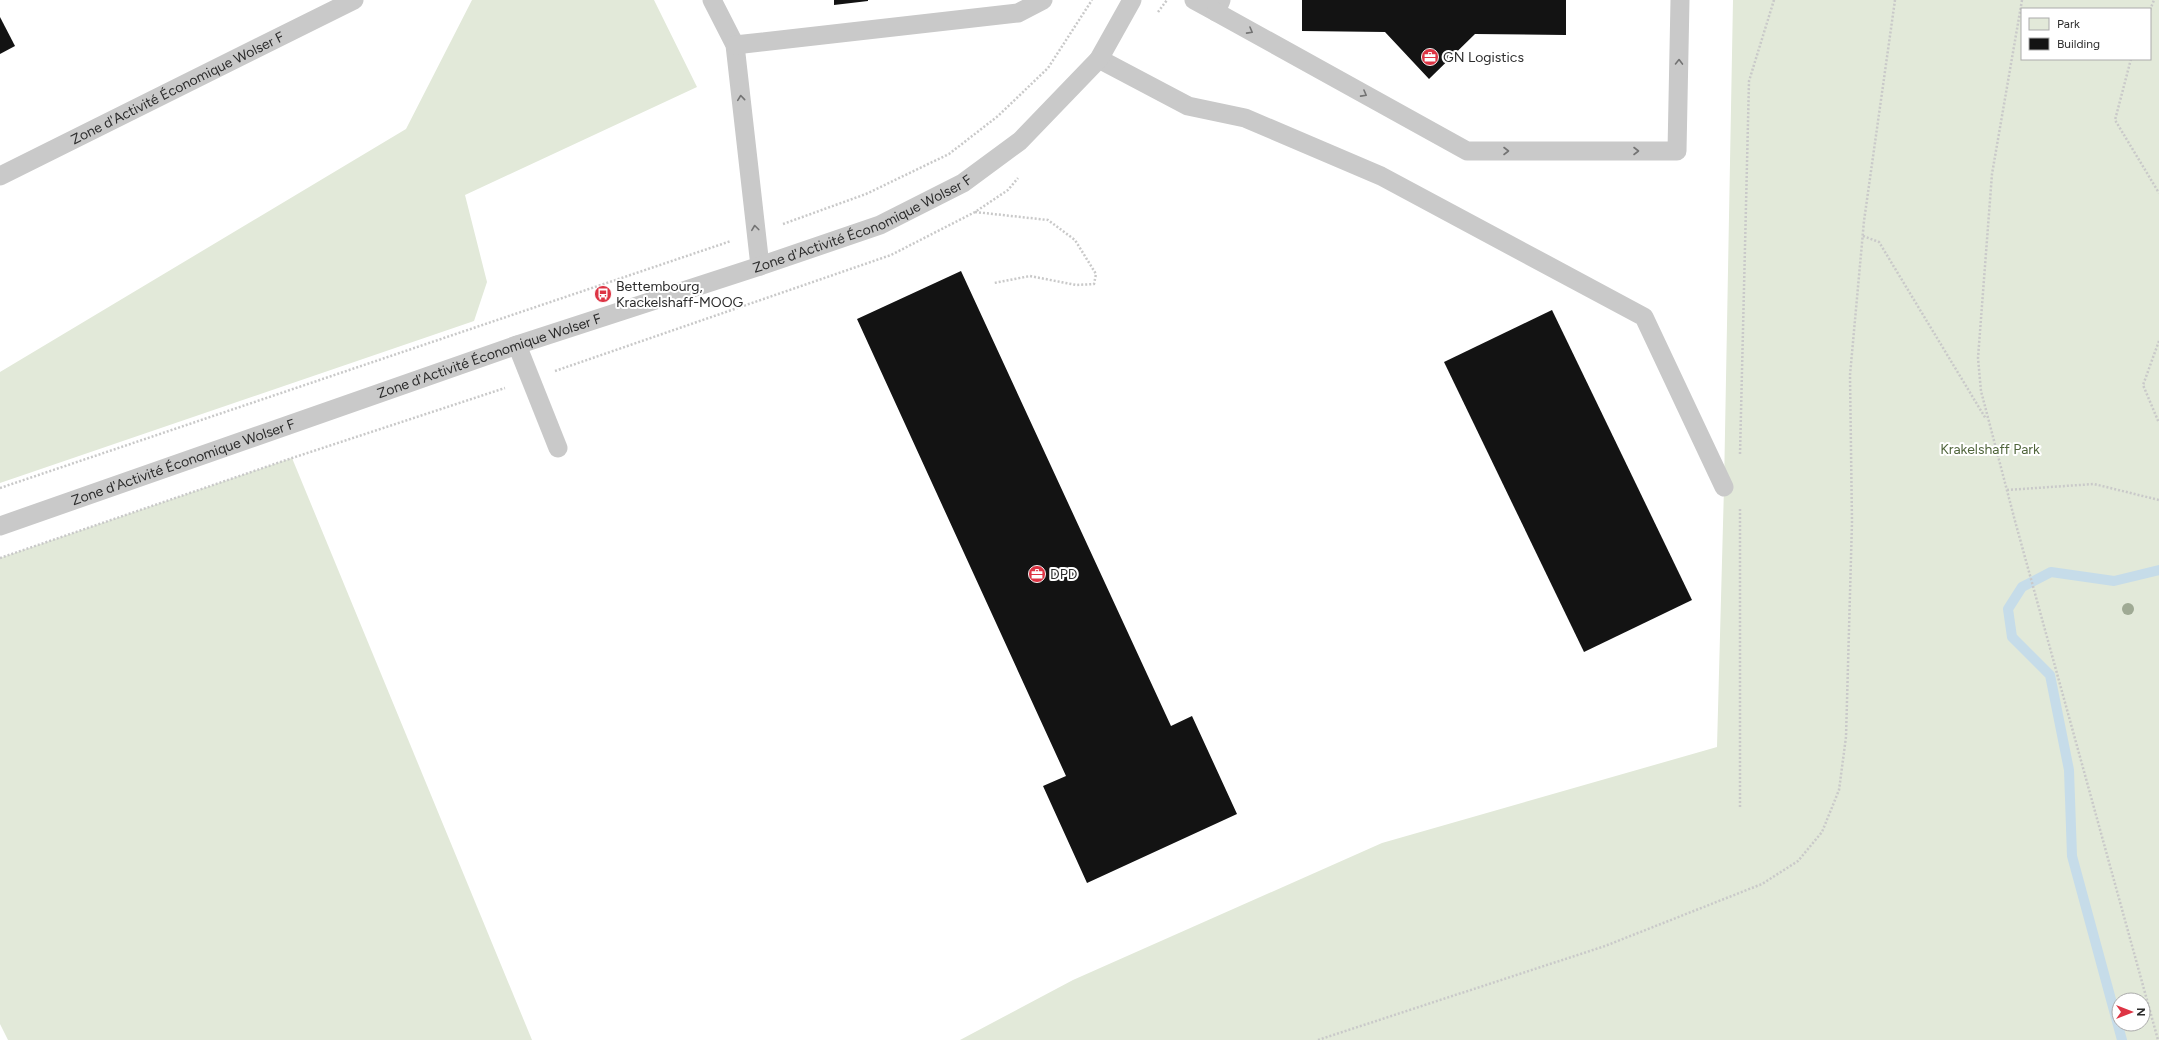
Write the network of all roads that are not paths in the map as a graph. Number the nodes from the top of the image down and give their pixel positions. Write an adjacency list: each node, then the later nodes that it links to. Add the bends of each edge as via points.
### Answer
1 (354, 0): 10 (lane, Zone d'Activité Économique Wolser F)
2 (712, 0): 8 (lane)
3 (1042, 0): 8 (lane, via 1018,13)
4 (1132, 0): 9 (lane, Zone d'Activité Économique Wolser F)
5 (1194, 0): 7 (lane)
6 (1680, 0): 7 (lane, one-way to 6, via 1467,151 1677,151)
7 (1219, 6)
8 (735, 45): 11 (lane, one-way to 8)
9 (1099, 59): 11 (lane, Zone d'Activité Économique Wolser F, via 1020,141 963,183 880,225); 14 (lane, via 1188,106 1245,118 1381,176 1644,317)
10 (0, 176)
11 (760, 266): 12 (lane, Zone d'Activité Économique Wolser F)
12 (517, 345): 13 (lane); 15 (lane, Zone d'Activité Économique Wolser F)
13 (558, 448)
14 (1724, 487)
15 (0, 526)

